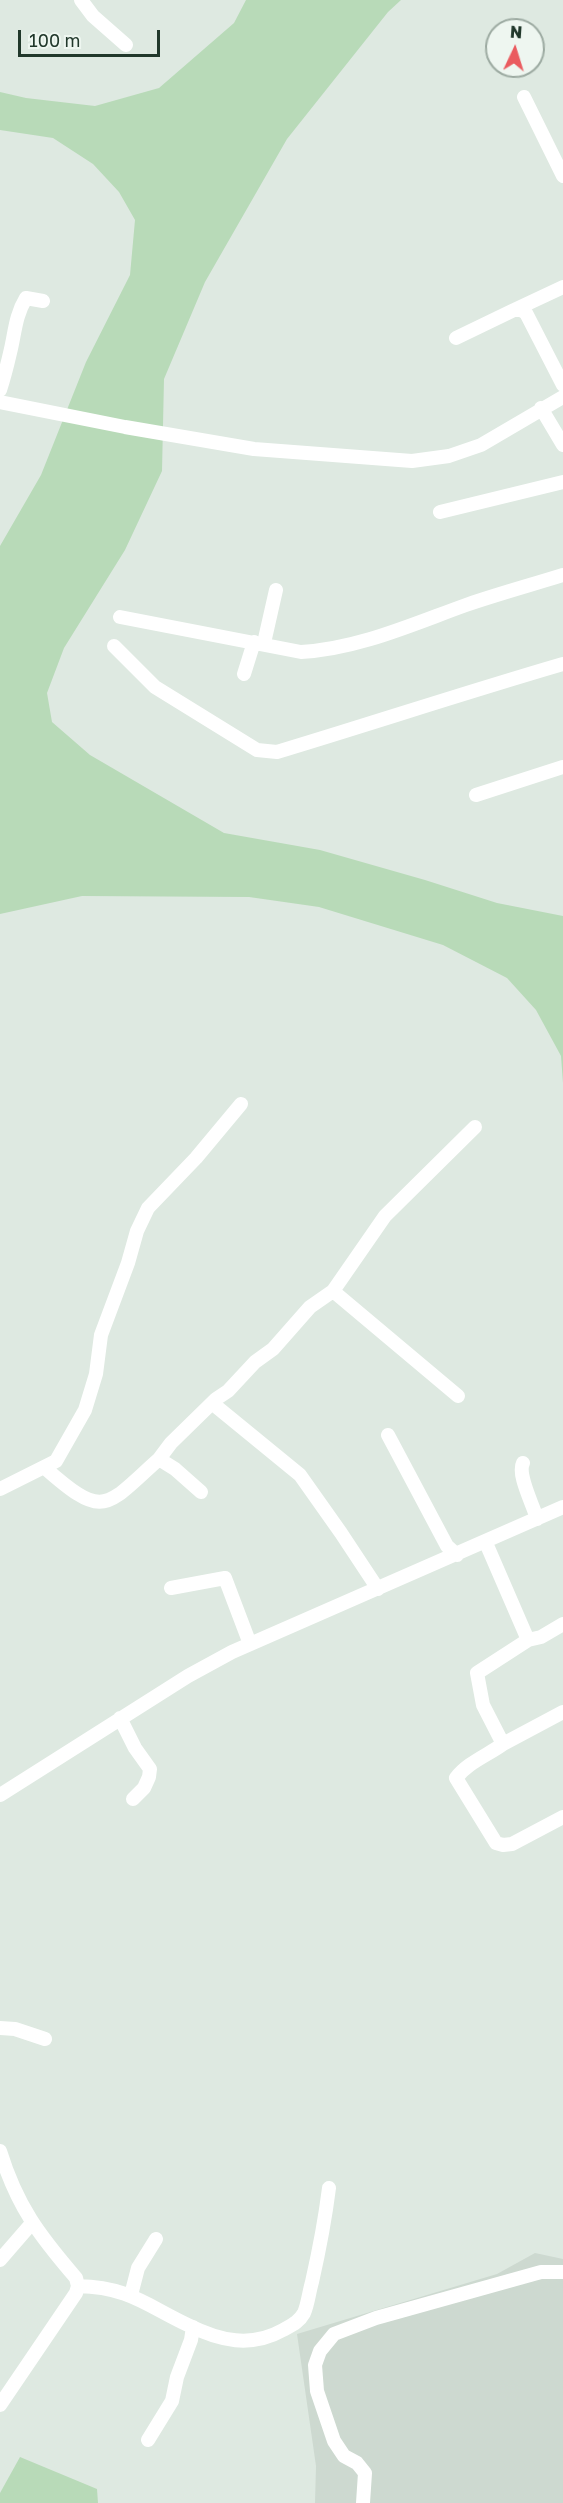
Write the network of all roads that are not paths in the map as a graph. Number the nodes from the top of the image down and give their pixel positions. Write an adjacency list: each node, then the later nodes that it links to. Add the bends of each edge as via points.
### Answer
1 (81, 0): 2 (street)
2 (126, 45)
3 (524, 97): 4 (street)
4 (563, 176)
5 (563, 287): 7 (street)
6 (43, 301): 10 (street, via 26,298 21,306)
7 (514, 310): 8 (street); 9 (street, via 526,313)
8 (456, 338)
9 (563, 385)
10 (0, 390)
11 (563, 397): 13 (street)
12 (0, 402): 13 (street, via 254,448 412,461 449,456 482,445)
13 (541, 408): 14 (street)
14 (563, 445)
15 (563, 482): 16 (street)
16 (440, 512)
17 (563, 575): 20 (street, via 383,635 316,651 301,652)
18 (276, 590): 20 (street)
19 (120, 617): 20 (street)
20 (259, 643): 23 (street)
21 (114, 646): 22 (street, via 155,687 257,750 267,752 384,720)
22 (563, 663)
23 (244, 674)
24 (563, 767): 25 (street)
25 (476, 795)
26 (241, 1104): 34 (street, via 148,1208 101,1335 96,1374 85,1410 56,1461)
27 (475, 1127): 28 (street, via 385,1216)
28 (333, 1291): 29 (street); 30 (street, via 310,1307 273,1349)
29 (458, 1396)
30 (212, 1403): 32 (street); 42 (street, via 300,1475)
31 (388, 1435): 40 (street, via 447,1546)
32 (159, 1459): 34 (street, via 126,1491 103,1503 72,1492); 36 (street)
33 (523, 1463): 38 (street, via 522,1477)
34 (45, 1468): 35 (street)
35 (0, 1489)
36 (201, 1492)
37 (563, 1507): 38 (street)
38 (537, 1519): 39 (street)
39 (486, 1543): 40 (street); 44 (street)
40 (457, 1555): 42 (street)
41 (171, 1588): 45 (street, via 225,1578)
42 (378, 1589): 45 (street)
43 (563, 1624): 44 (street)
44 (528, 1640): 48 (street, via 477,1673 483,1705)
45 (250, 1644): 47 (street)
46 (563, 1712): 48 (street)
47 (120, 1718): 49 (street); 50 (street, via 150,1769 144,1788)
48 (503, 1744): 51 (street, via 456,1778 496,1843 512,1844)
49 (0, 1795)
50 (133, 1799)
51 (563, 1816)
52 (0, 2028): 53 (street)
53 (45, 2038)
54 (0, 2151): 56 (street, via 10,2181)
55 (329, 2188): 62 (street, via 323,2237 304,2313 295,2325 262,2339 232,2342)
56 (32, 2223): 58 (street); 60 (street, via 76,2278)
57 (156, 2238): 61 (street, via 138,2268)
58 (0, 2260)
59 (563, 2272): 65 (street, via 541,2272 376,2318 334,2334 327,2342 315,2365 317,2391 334,2441 344,2456 365,2473)
60 (78, 2286): 61 (street, via 102,2286); 63 (street)
61 (131, 2295): 62 (street)
62 (193, 2327): 64 (street, via 172,2401)
63 (0, 2405)
64 (148, 2439)
65 (363, 2503)

